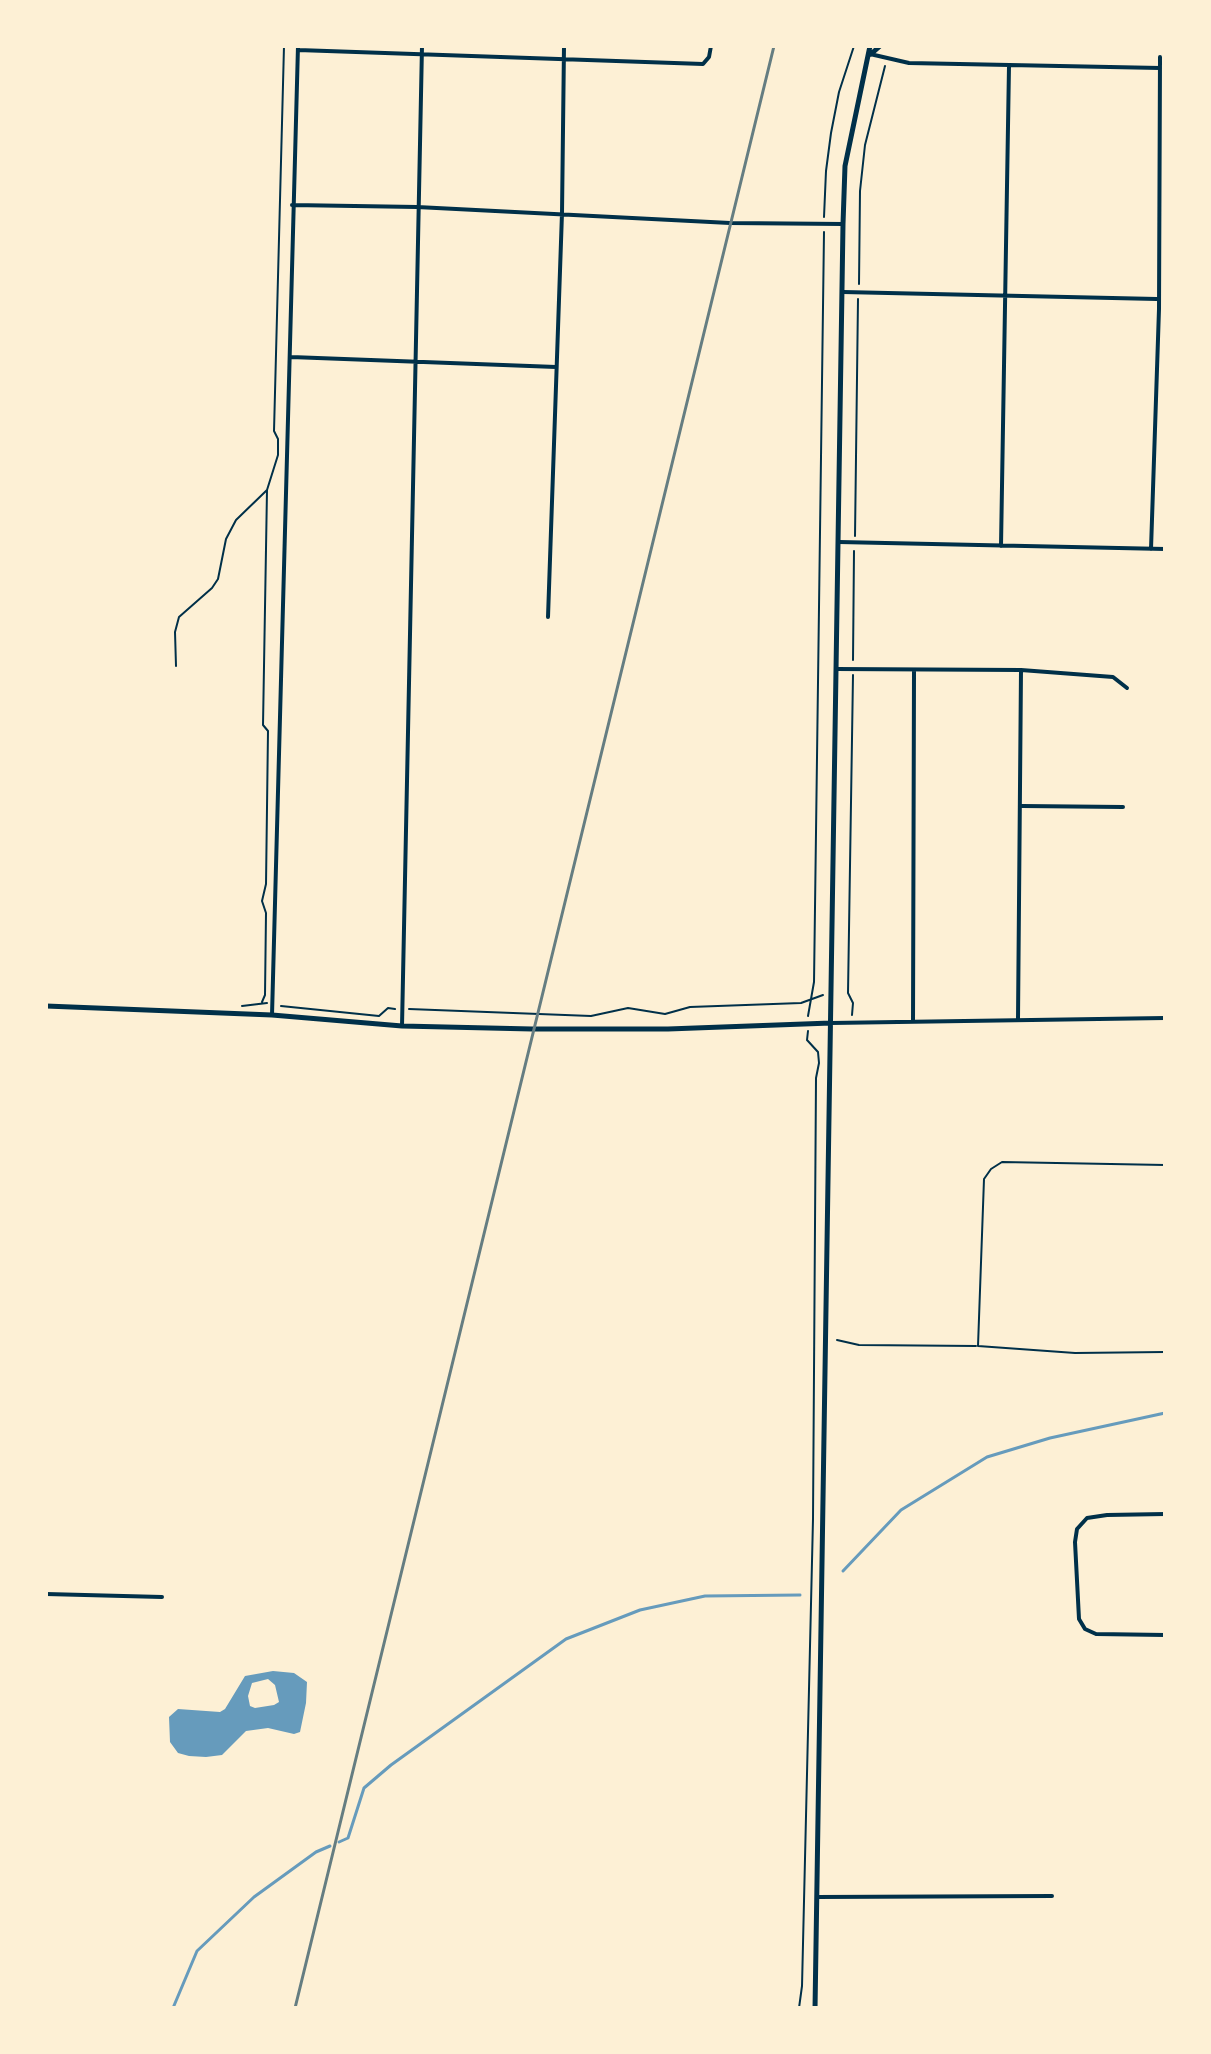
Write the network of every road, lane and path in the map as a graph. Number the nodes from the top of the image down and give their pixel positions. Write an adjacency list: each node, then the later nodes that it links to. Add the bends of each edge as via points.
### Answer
1 (284, 46): 31 (path, via 274,431 278,455)
2 (422, 46): 10 (street)
3 (564, 46): 12 (street)
4 (711, 46): 12 (street, via 703,64)
5 (854, 46): 19 (path, via 831,133)
6 (870, 46): 9 (street)
7 (880, 46): 9 (street)
8 (298, 48): 10 (street); 16 (street)
9 (870, 54): 13 (street, via 909,63); 20 (street, via 845,166)
10 (422, 56): 12 (street); 17 (street)
11 (1160, 57): 14 (street)
12 (563, 60): 18 (street)
13 (1009, 66): 14 (street); 24 (street)
14 (1160, 68): 25 (street)
15 (882, 72): 22 (path, via 865,145)
16 (292, 205): 17 (street); 28 (street)
17 (417, 207): 18 (street); 29 (street)
18 (562, 213): 20 (street); 30 (street)
19 (825, 213)
20 (843, 224): 23 (street)
21 (824, 236): 49 (path)
22 (859, 283)
23 (843, 292): 24 (street); 33 (street)
24 (1005, 296): 25 (street); 34 (street)
25 (1158, 299): 27 (street)
26 (858, 303): 32 (path)
27 (1162, 308): 35 (street)
28 (290, 357): 29 (street); 50 (street)
29 (414, 360): 30 (street); 53 (street)
30 (556, 367): 38 (street)
31 (267, 490): 40 (path, via 236,520 212,588 179,617); 50 (path, via 262,1002)
32 (855, 532)
33 (839, 542): 34 (street); 41 (street)
34 (1001, 546): 35 (street)
35 (1151, 549): 36 (street)
36 (1165, 549)
37 (854, 555): 39 (path)
38 (548, 617)
39 (853, 663)
40 (176, 666)
41 (836, 669): 43 (street); 59 (street)
42 (1021, 670): 43 (street); 45 (street, via 1113,677); 46 (street)
43 (914, 671): 58 (street)
44 (852, 680): 54 (path, via 846,993)
45 (1127, 688)
46 (1022, 806): 47 (street); 57 (street)
47 (1123, 807)
48 (815, 996): 49 (path)
49 (810, 998): 52 (path); 53 (path, via 801,1003 690,1007 665,1014 628,1008 591,1016)
50 (272, 1004): 53 (path, via 379,1016 388,1008); 55 (street)
51 (46, 1006): 55 (street)
52 (808, 1006)
53 (402, 1009): 60 (street)
54 (852, 1011)
55 (272, 1015): 60 (street)
56 (1165, 1018): 57 (street)
57 (1018, 1019): 58 (street)
58 (913, 1022): 59 (street)
59 (831, 1023): 60 (street, via 668,1029); 71 (street)
60 (402, 1026)
61 (808, 1038): 72 (path, via 819,1063)
62 (1165, 1165): 64 (path, via 1002,1162 991,1169 984,1179)
63 (837, 1340): 64 (path, via 859,1345)
64 (978, 1346): 65 (path)
65 (1165, 1352)
66 (1165, 1514): 69 (street, via 1087,1518 1077,1529 1075,1542 1079,1619 1085,1629 1096,1634)
67 (46, 1594): 68 (street)
68 (162, 1597)
69 (1165, 1635)
70 (1052, 1896): 71 (street)
71 (817, 1897): 73 (street)
72 (799, 2008)
73 (815, 2008)

